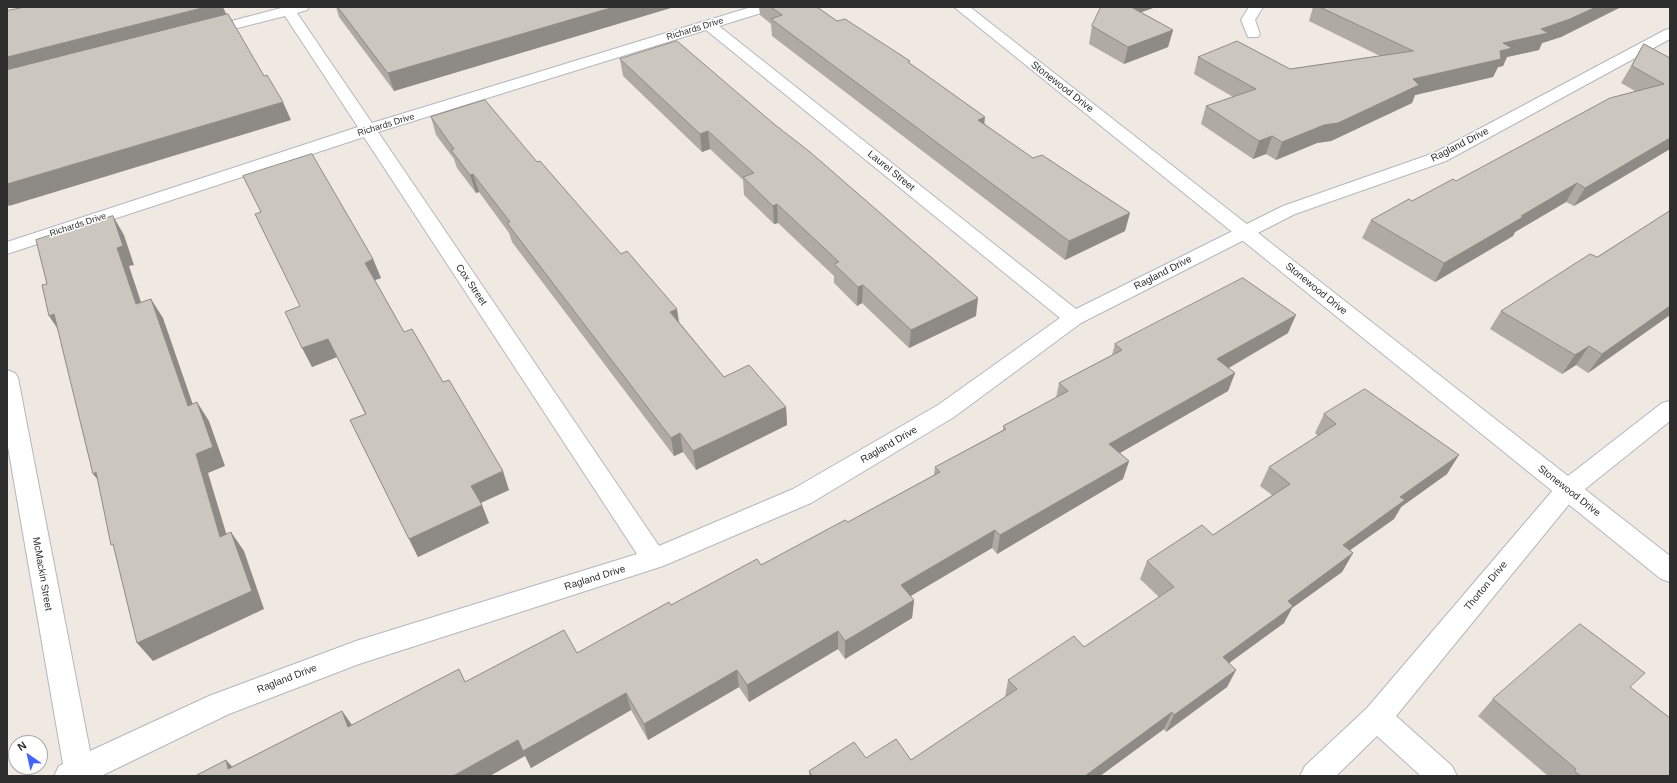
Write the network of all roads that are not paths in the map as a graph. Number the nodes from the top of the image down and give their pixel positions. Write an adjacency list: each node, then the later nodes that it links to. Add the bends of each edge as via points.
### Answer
1 (766, 7): 5 (street, Richards Drive)
2 (961, 7): 10 (street, Stonewood Drive)
3 (1256, 7): 7 (street, via 1248,20)
4 (296, 9): 8 (street); 9 (street, Cox Street)
5 (708, 25): 9 (street, Richards Drive); 12 (street, Laurel Street)
6 (1670, 32): 10 (street, Ragland Drive, via 1440,157 1289,210)
7 (1253, 34)
8 (194, 35)
9 (367, 130): 11 (street, Richards Drive); 16 (street, Cox Street)
10 (1245, 232): 12 (street, Ragland Drive); 15 (street, Stonewood Drive)
11 (7, 248)
12 (1074, 318): 16 (street, Ragland Drive, via 946,411 802,496)
13 (7, 378): 19 (street, McMackin Street)
14 (1670, 409): 15 (street, Thorton Drive)
15 (1567, 490): 17 (street, Stonewood Drive); 18 (street, Thorton Drive)
16 (654, 560): 19 (street, Ragland Drive, via 356,653 219,706)
17 (1670, 571)
18 (1377, 717): 20 (street, Thorton Drive); 21 (street)
19 (74, 773)
20 (1315, 776)
21 (1442, 776)

